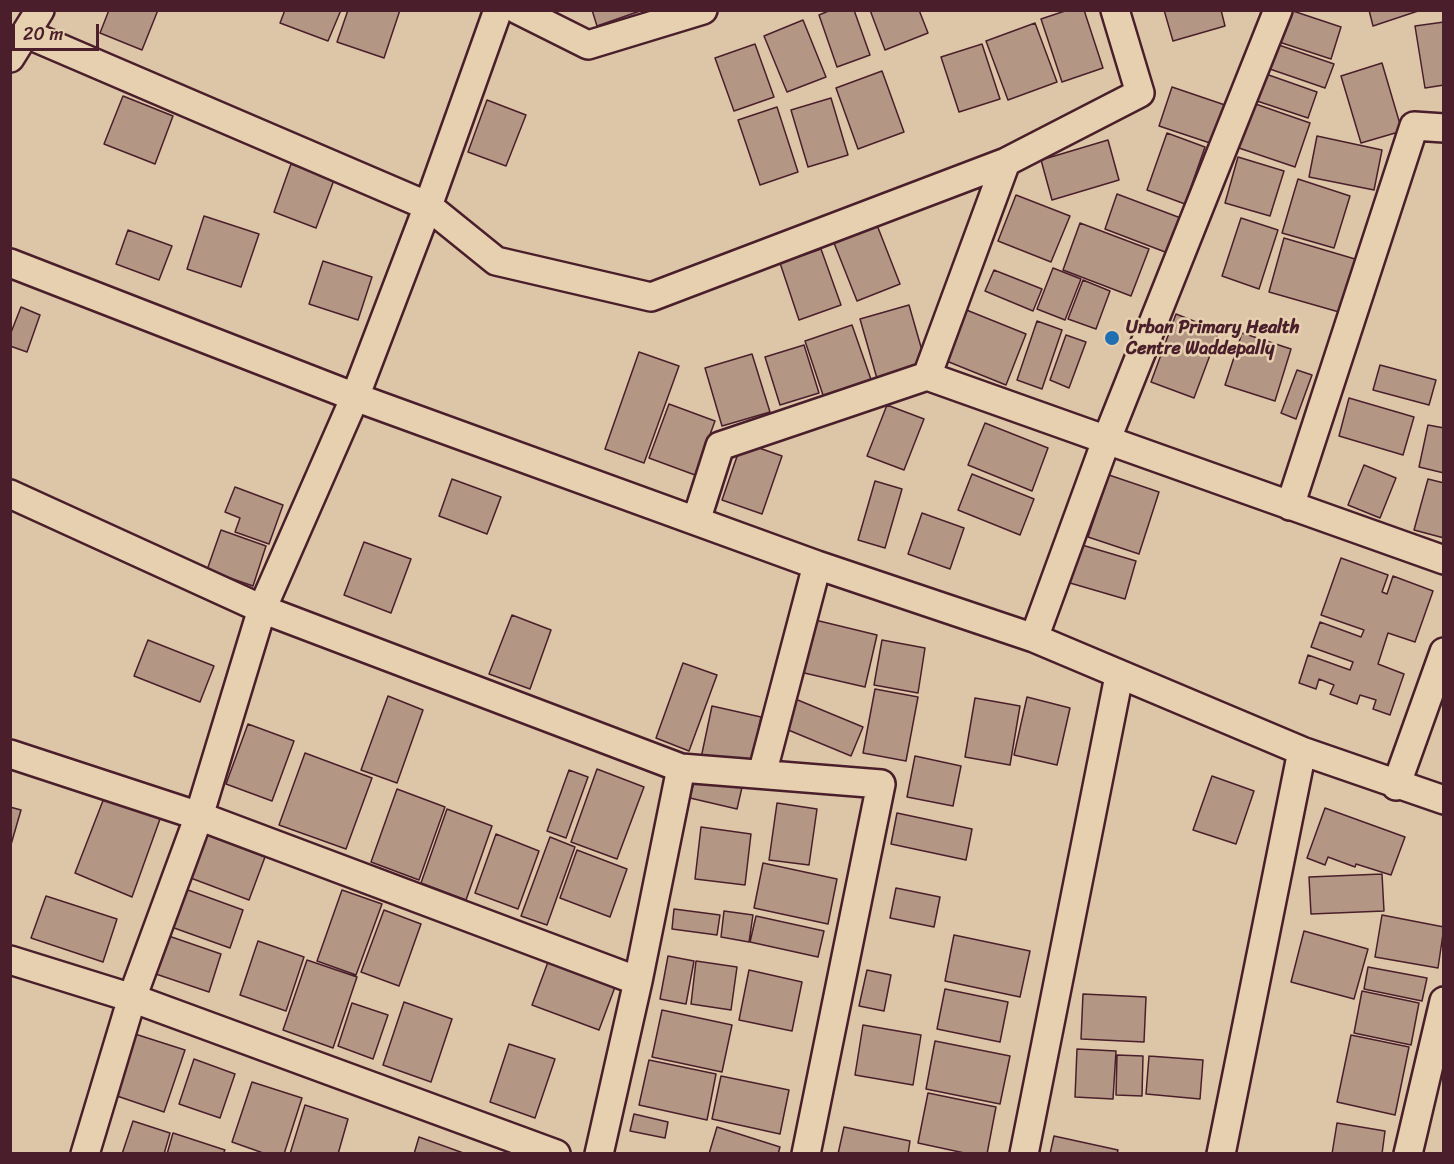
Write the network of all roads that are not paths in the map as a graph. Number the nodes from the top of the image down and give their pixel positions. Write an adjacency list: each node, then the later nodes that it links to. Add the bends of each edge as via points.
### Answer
1 (40, 10): 7 (street)
2 (498, 10): 11 (street)
3 (518, 10): 4 (street, via 588,45)
4 (703, 10)
5 (1115, 10): 10 (street, via 1140,93)
6 (1278, 10): 15 (street)
7 (27, 34): 8 (street); 11 (street)
8 (10, 58)
9 (1443, 128): 17 (street, via 1414,126)
10 (1006, 162): 11 (street, via 651,297 496,261); 13 (street)
11 (428, 206): 14 (street)
12 (10, 263): 14 (street)
13 (927, 376): 15 (street); 18 (street, via 720,446)
14 (355, 397): 18 (street); 21 (street)
15 (1106, 441): 17 (street); 22 (street)
16 (10, 494): 21 (street)
17 (1290, 506): 19 (street)
18 (696, 521): 20 (street)
19 (1443, 560)
20 (817, 565): 22 (street); 28 (street)
21 (262, 609): 27 (street); 31 (street)
22 (1034, 638): 24 (street)
23 (1443, 652): 29 (street)
24 (1119, 676): 25 (street); 40 (street)
25 (1302, 751): 29 (street); 41 (street)
26 (10, 753): 31 (street)
27 (681, 768): 28 (street); 33 (street)
28 (762, 774): 39 (street, via 881,784)
29 (1396, 786): 30 (street)
30 (1443, 800)
31 (198, 816): 33 (street); 34 (street)
32 (10, 960): 34 (street)
33 (638, 981): 38 (street)
34 (132, 998): 36 (street); 37 (street)
35 (1443, 1001): 42 (street)
36 (85, 1154)
37 (556, 1154)
38 (599, 1154)
39 (806, 1154)
40 (1024, 1154)
41 (1221, 1154)
42 (1408, 1154)

